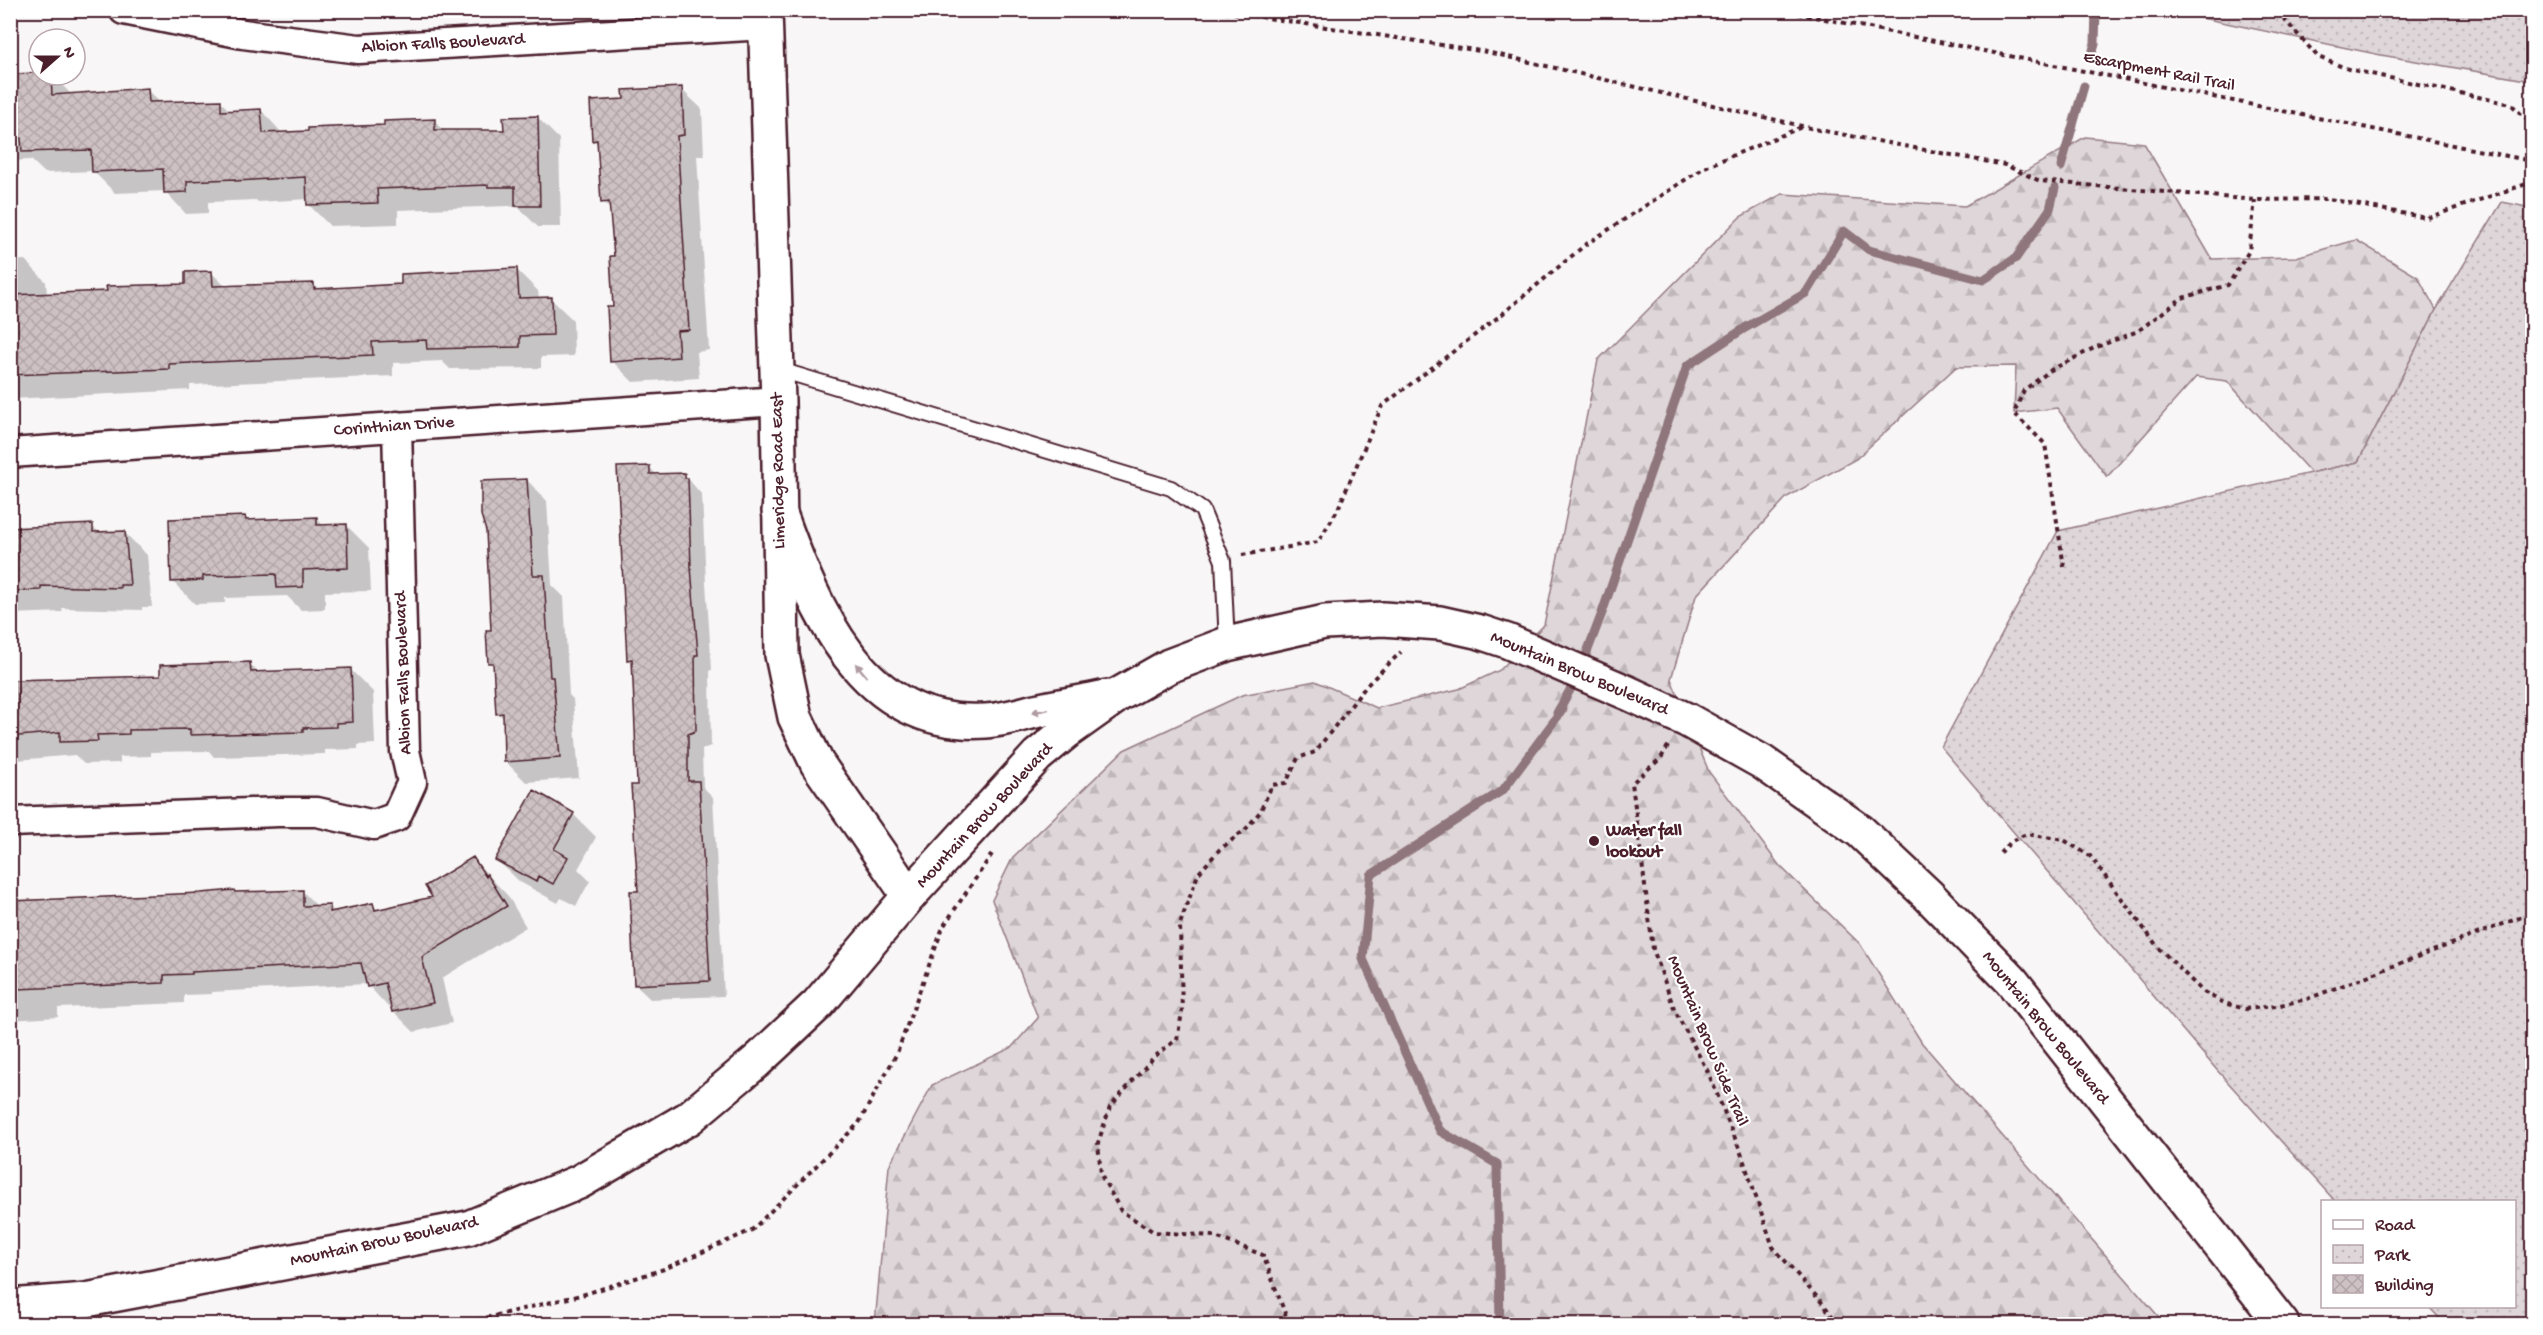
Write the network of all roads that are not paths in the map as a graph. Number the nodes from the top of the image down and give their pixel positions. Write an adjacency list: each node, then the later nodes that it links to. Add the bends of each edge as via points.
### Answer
1 (124, 10): 2 (street, Albion Falls Boulevard, via 243,34 359,49)
2 (765, 18): 3 (main road, Limeridge Road East)
3 (777, 369): 4 (main road, Limeridge Road East); 8 (lane, via 1171,488 1203,510 1223,561)
4 (778, 401): 5 (street, Corinthian Drive); 7 (main road, Limeridge Road East)
5 (397, 426): 6 (street, Corinthian Drive); 10 (street, Albion Falls Boulevard, via 405,751 412,782 396,817 374,825 317,812)
6 (10, 453)
7 (779, 511): 9 (main road, one-way to 7, via 985,722 951,720 903,704 874,685 829,626 805,582); 11 (main road, Limeridge Road East, via 782,655 795,717 817,763)
8 (1227, 644): 9 (main road, Mountain Brow Boulevard, via 1168,666); 13 (main road, Mountain Brow Boulevard, via 1325,622 1383,619 1440,623 1507,641 1680,730 1762,762 1860,831 2011,980)
9 (1118, 695): 11 (main road, Mountain Brow Boulevard, via 1037,756)
10 (10, 822)
11 (909, 896): 12 (main road, Mountain Brow Boulevard, via 818,1004 757,1061 689,1118 579,1182 468,1228 86,1300)
12 (10, 1306)
13 (2282, 1324)

